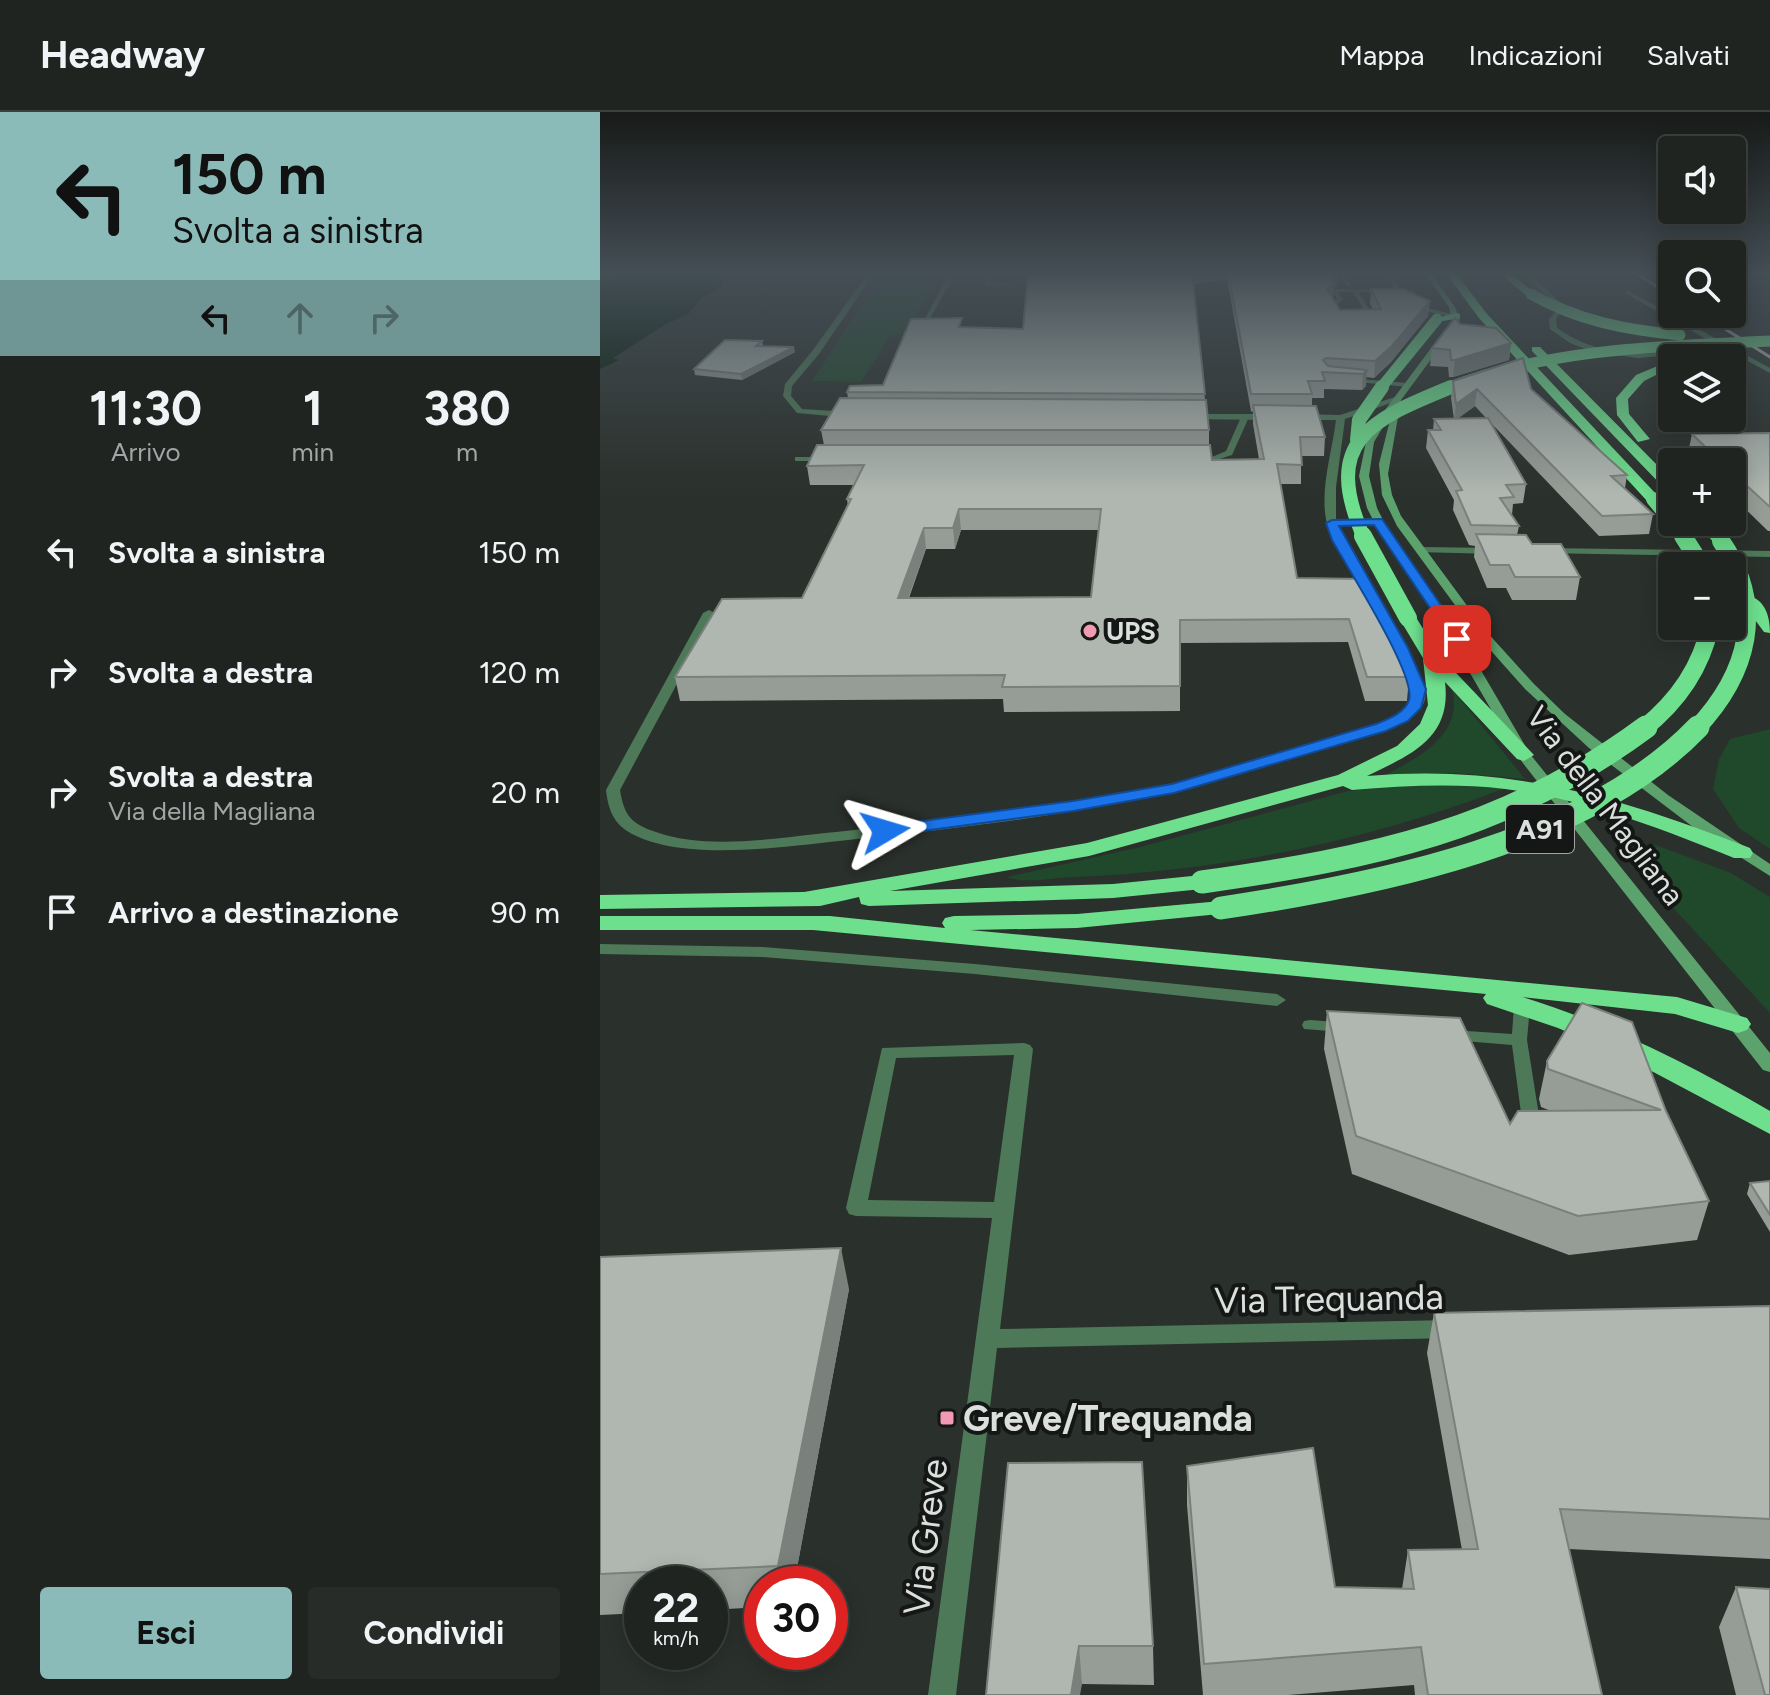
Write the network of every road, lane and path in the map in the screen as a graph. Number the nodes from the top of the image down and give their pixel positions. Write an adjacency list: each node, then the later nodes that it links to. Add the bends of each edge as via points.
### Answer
1 (820, 346): 17 (street, via 788,386 787,396 800,411)
2 (1415, 346): 21 (highway, bridge, via 1366,406)
3 (1438, 346): 15 (main road, Via della Magliana)
4 (1511, 346): 33 (highway, bridge, via 1653,499)
5 (1533, 346): 26 (highway)
6 (1588, 346): 10 (street)
7 (1695, 346): 21 (highway, bridge, via 1489,375 1414,401)
8 (1770, 350): 9 (highway)
9 (1746, 352)
10 (1658, 354)
11 (1746, 358): 13 (street)
12 (1658, 370): 25 (highway, via 1632,383 1621,408)
13 (1770, 371)
14 (1341, 379): 15 (lane)
15 (1408, 385): 16 (main road, Via della Magliana)
16 (1398, 399): 20 (street); 27 (main road, Via della Magliana, via 1366,455 1365,490); 30 (main road, Via della Magliana, via 1384,480 1392,508)
17 (865, 415)
18 (1181, 417): 19 (street)
19 (1245, 417): 20 (street); 24 (lane, via 1225,456)
20 (1341, 418): 28 (street)
21 (1357, 440): 39 (highway, bridge, via 1348,468 1348,495 1363,536)
22 (798, 459): 23 (lane)
23 (846, 459)
24 (1181, 459)
25 (1658, 459)
26 (1658, 474)
27 (1378, 521): 28 (street); 40 (main road, Via della Magliana, via 1442,614)
28 (1332, 523): 36 (street, via 1416,682 1419,694 1412,709 1381,727 1187,785 1044,810 744,845 692,844 638,830 616,812 614,785)
29 (1716, 536): 35 (highway, bridge, via 1728,550)
30 (1420, 550): 31 (street); 43 (main road, Via della Magliana, via 1499,655 1545,701 1623,767)
31 (1506, 551)
32 (1537, 551): 34 (street)
33 (1694, 552)
34 (1770, 554)
35 (1750, 601): 37 (highway); 46 (highway, A91, bridge, via 1741,661 1732,683 1670,754 1610,795 1538,830 1445,863 1292,899 1145,916 1029,922)
36 (709, 613)
37 (1770, 628)
38 (1706, 640): 46 (highway, A91, bridge, via 1690,678 1660,714 1619,749 1491,815 1408,842 1202,882 936,897)
39 (1432, 658): 40 (highway); 42 (highway, via 1438,705 1418,740 1363,772)
40 (1524, 755): 41 (main road, Via della Magliana)
41 (1550, 789): 42 (highway, via 1433,778); 43 (highway); 52 (main road, Via della Magliana)
42 (1289, 796): 46 (highway, via 1089,849)
43 (1742, 853): 44 (main road, Via della Magliana)
44 (1770, 871)
45 (600, 902): 46 (highway)
46 (809, 911): 47 (highway); 49 (highway)
47 (600, 923)
48 (600, 949): 50 (street, via 793,955)
49 (1456, 984): 51 (highway); 52 (highway, via 1677,1006)
50 (1277, 1000)
51 (1522, 1006): 56 (lane); 58 (highway, via 1649,1056)
52 (1738, 1024): 57 (main road, Via della Magliana)
53 (1310, 1025): 54 (lane)
54 (1355, 1028)
55 (1430, 1033): 56 (lane)
56 (1519, 1040): 59 (lane)
57 (1770, 1066)
58 (1770, 1124)
59 (1533, 1134)
60 (1002, 1210): 60 (street, Via Greve, via 1024,1049 888,1052 856,1208); 62 (street, Via Greve)
61 (1472, 1329): 62 (street, Via Trequanda)
62 (986, 1339): 63 (street, Via Greve)
63 (942, 1695)

